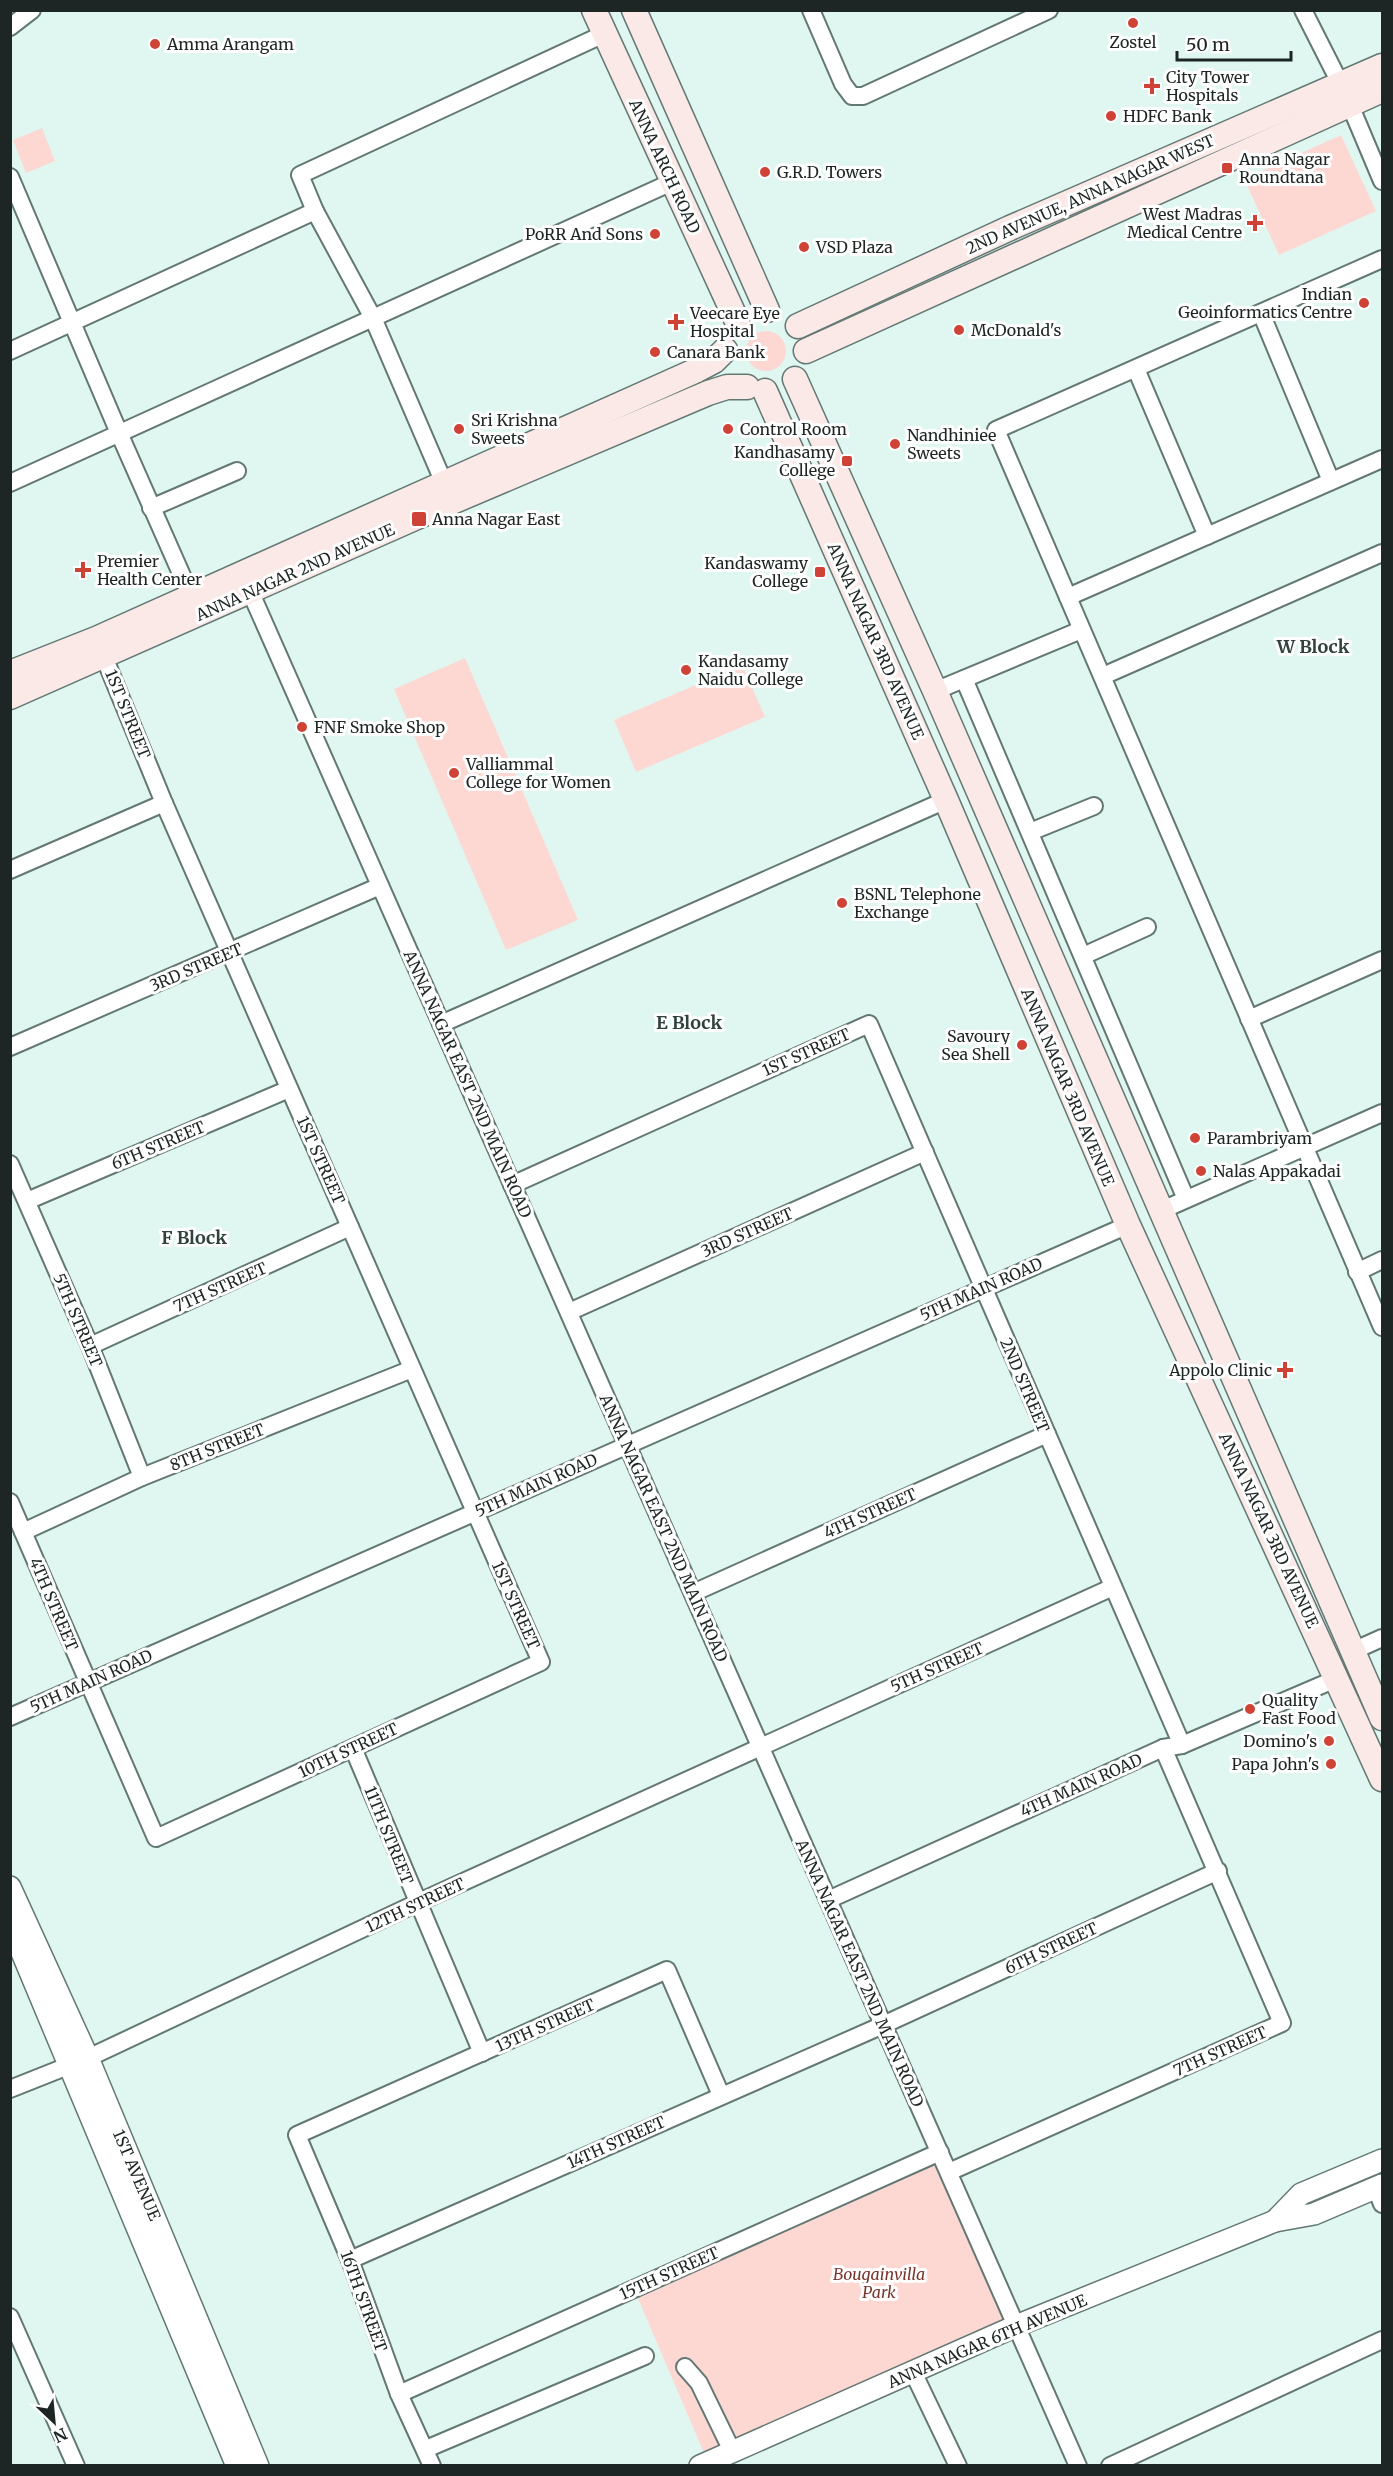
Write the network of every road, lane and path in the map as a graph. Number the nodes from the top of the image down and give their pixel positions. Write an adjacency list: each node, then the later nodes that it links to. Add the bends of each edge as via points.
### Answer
1 (32, 10): 7 (street)
2 (594, 10): 8 (main road, ANNA ARCH ROAD)
3 (634, 10): 18 (main road)
4 (811, 10): 5 (street, via 852,96 863,96)
5 (1049, 10)
6 (1303, 10): 11 (street)
7 (10, 27)
8 (604, 34): 14 (main road, ANNA ARCH ROAD); 16 (street, via 300,175)
9 (1383, 66): 11 (main road, 2ND AVENUE, ANNA NAGAR WEST)
10 (1383, 90): 11 (main road, 2ND AVENUE, ANNA NAGAR WEST)
11 (1345, 95): 13 (street); 23 (main road, 2ND AVENUE, ANNA NAGAR WEST, via 1010,228); 26 (main road, 2ND AVENUE, ANNA NAGAR WEST)
12 (10, 177): 15 (street)
13 (1383, 181)
14 (672, 182): 20 (main road, ANNA ARCH ROAD); 21 (street)
15 (14, 194): 22 (street)
16 (315, 211): 21 (street); 22 (street)
17 (1383, 259): 19 (street)
18 (763, 301): 20 (main road, via 751,313); 23 (main road)
19 (1262, 313): 27 (street); 33 (street)
20 (734, 314): 24 (main road)
21 (373, 318): 30 (street); 35 (street)
22 (72, 324): 25 (street); 30 (street)
23 (798, 326): 26 (main road)
24 (725, 350): 29 (main road, via 734,375); 35 (main road, ANNA NAGAR 2ND AVENUE, via 697,370)
25 (10, 351)
26 (806, 351): 28 (main road)
27 (1136, 369): 37 (street); 41 (street, via 996,430)
28 (795, 378): 29 (main road, via 781,388); 47 (main road, ANNA NAGAR 3RD AVENUE)
29 (756, 389): 39 (main road, ANNA NAGAR 2ND AVENUE, via 727,387 708,393); 49 (main road, ANNA NAGAR 3RD AVENUE)
30 (119, 434): 34 (street); 36 (street)
31 (1383, 459): 33 (street)
32 (237, 471): 36 (street)
33 (1331, 482): 37 (street)
34 (10, 483)
35 (444, 483): 40 (main road, ANNA NAGAR 2ND AVENUE)
36 (151, 508): 40 (street)
37 (1207, 536): 41 (street)
38 (1383, 554): 45 (street)
39 (250, 591): 43 (main road, ANNA NAGAR 2ND AVENUE); 54 (street, ANNA NAGAR EAST 2ND MAIN ROAD)
40 (191, 596): 43 (main road, ANNA NAGAR 2ND AVENUE)
41 (1068, 597): 42 (street)
42 (1081, 630): 45 (street); 46 (street)
43 (100, 648): 44 (main road, ANNA NAGAR 2ND AVENUE); 48 (main road, ANNA NAGAR 2ND AVENUE); 50 (street, 1ST STREET)
44 (10, 673)
45 (1103, 676): 59 (street)
46 (964, 679): 47 (street); 52 (street)
47 (935, 691): 71 (main road, ANNA NAGAR 3RD AVENUE)
48 (10, 697)
49 (946, 800): 60 (street); 72 (main road, ANNA NAGAR 3RD AVENUE)
50 (164, 803): 53 (street); 56 (street, 1ST STREET)
51 (1094, 806): 52 (street)
52 (1029, 832): 57 (street)
53 (10, 870)
54 (380, 886): 56 (street, 3RD STREET); 60 (street, ANNA NAGAR EAST 2ND MAIN ROAD)
55 (1147, 927): 57 (street)
56 (230, 952): 62 (street, 3RD STREET); 63 (street, 1ST STREET)
57 (1083, 956): 69 (street)
58 (1383, 960): 59 (street)
59 (1249, 1019): 65 (street)
60 (441, 1024): 68 (street, ANNA NAGAR EAST 2ND MAIN ROAD)
61 (869, 1024): 66 (street, 2ND STREET); 68 (street, 1ST STREET)
62 (10, 1047)
63 (289, 1089): 70 (street, 6TH STREET); 73 (street, 1ST STREET)
64 (1383, 1113): 65 (street)
65 (1304, 1147): 69 (street); 75 (street)
66 (925, 1152): 76 (street, 2ND STREET); 77 (street, 3RD STREET)
67 (10, 1164): 70 (street, 5TH STREET)
68 (512, 1185): 77 (street, ANNA NAGAR EAST 2ND MAIN ROAD)
69 (1186, 1199): 71 (street)
70 (27, 1201): 79 (street, 5TH STREET)
71 (1160, 1211): 90 (main road, ANNA NAGAR 3RD AVENUE)
72 (1128, 1225): 76 (street, 5TH MAIN ROAD); 92 (main road, ANNA NAGAR 3RD AVENUE)
73 (350, 1227): 79 (street, 7TH STREET); 80 (street, 1ST STREET)
74 (1383, 1260): 75 (street)
75 (1357, 1272): 78 (street)
76 (984, 1288): 81 (street, 2ND STREET); 82 (street, 5TH MAIN ROAD)
77 (569, 1312): 82 (street, ANNA NAGAR EAST 2ND MAIN ROAD)
78 (1383, 1328)
79 (90, 1346): 83 (street, 5TH STREET)
80 (412, 1369): 83 (street, 8TH STREET); 85 (street, 1ST STREET)
81 (1047, 1434): 87 (street, 2ND STREET); 88 (street, 4TH STREET)
82 (627, 1445): 85 (street, 5TH MAIN ROAD); 88 (street, ANNA NAGAR EAST 2ND MAIN ROAD)
83 (142, 1477): 86 (street, 8TH STREET)
84 (10, 1502): 86 (street, 4TH STREET)
85 (475, 1512): 91 (street, 1ST STREET); 93 (street, 5TH MAIN ROAD)
86 (23, 1532): 93 (street, 4TH STREET)
87 (1113, 1587): 96 (street, 2ND STREET); 97 (street, 5TH STREET)
88 (693, 1593): 97 (street, ANNA NAGAR EAST 2ND MAIN ROAD)
89 (1383, 1638): 90 (street)
90 (1353, 1651): 95 (main road, ANNA NAGAR 3RD AVENUE)
91 (541, 1662): 98 (street, 10TH STREET)
92 (1338, 1678): 96 (street, 4TH MAIN ROAD); 100 (main road, ANNA NAGAR 3RD AVENUE)
93 (87, 1683): 94 (street, 5TH MAIN ROAD); 101 (street, 4TH STREET)
94 (10, 1717)
95 (1383, 1718)
96 (1182, 1745): 99 (street, 4TH MAIN ROAD)
97 (761, 1747): 104 (street, ANNA NAGAR EAST 2ND MAIN ROAD); 105 (street, 12TH STREET)
98 (353, 1748): 101 (street, 10TH STREET); 105 (street, 11TH STREET)
99 (1163, 1748): 102 (street, 7TH STREET); 104 (street, 4TH MAIN ROAD)
100 (1383, 1779)
101 (156, 1838)
102 (1218, 1871): 107 (street, 6TH STREET); 115 (street, 7TH STREET, via 1282,2023)
103 (10, 1887): 109 (street, 1ST AVENUE)
104 (828, 1900): 107 (street, ANNA NAGAR EAST 2ND MAIN ROAD)
105 (417, 1903): 108 (street, 11TH STREET); 109 (street, 12TH STREET)
106 (10, 1924): 109 (street, 1ST AVENUE)
107 (883, 2025): 111 (street, 14TH STREET); 113 (street, ANNA NAGAR EAST 2ND MAIN ROAD)
108 (482, 2054): 111 (street, 13TH STREET, via 668,1970); 112 (street, 13TH STREET)
109 (79, 2061): 110 (street, 12TH STREET); 129 (street, 1ST AVENUE); 130 (street, 1ST AVENUE)
110 (10, 2089)
111 (721, 2095): 118 (street, 14TH STREET)
112 (297, 2135): 118 (street, 16TH STREET)
113 (940, 2152): 115 (street, ANNA NAGAR EAST 2ND MAIN ROAD); 125 (street, 15TH STREET)
114 (1383, 2160): 117 (street, ANNA NAGAR 6TH AVENUE, via 1301,2194)
115 (949, 2172): 120 (street, ANNA NAGAR EAST 2ND MAIN ROAD)
116 (1380, 2192): 117 (street, ANNA NAGAR 6TH AVENUE, via 1314,2214)
117 (1275, 2221): 120 (street, ANNA NAGAR 6TH AVENUE)
118 (350, 2260): 125 (street, 16TH STREET)
119 (10, 2317): 128 (street)
120 (1016, 2326): 124 (street, ANNA NAGAR 6TH AVENUE); 134 (street, ANNA NAGAR EAST 2ND MAIN ROAD)
121 (1383, 2340): 135 (street)
122 (645, 2356): 126 (street)
123 (685, 2367): 127 (street, via 699,2383)
124 (913, 2372): 127 (street, ANNA NAGAR 6TH AVENUE); 133 (street)
125 (399, 2394): 126 (street, 16TH STREET)
126 (426, 2449): 131 (street, 16TH STREET)
127 (732, 2451): 132 (street, ANNA NAGAR 6TH AVENUE)
128 (76, 2466)
129 (237, 2466)
130 (258, 2466)
131 (432, 2466)
132 (700, 2466)
133 (958, 2466)
134 (1078, 2466)
135 (1110, 2466)

